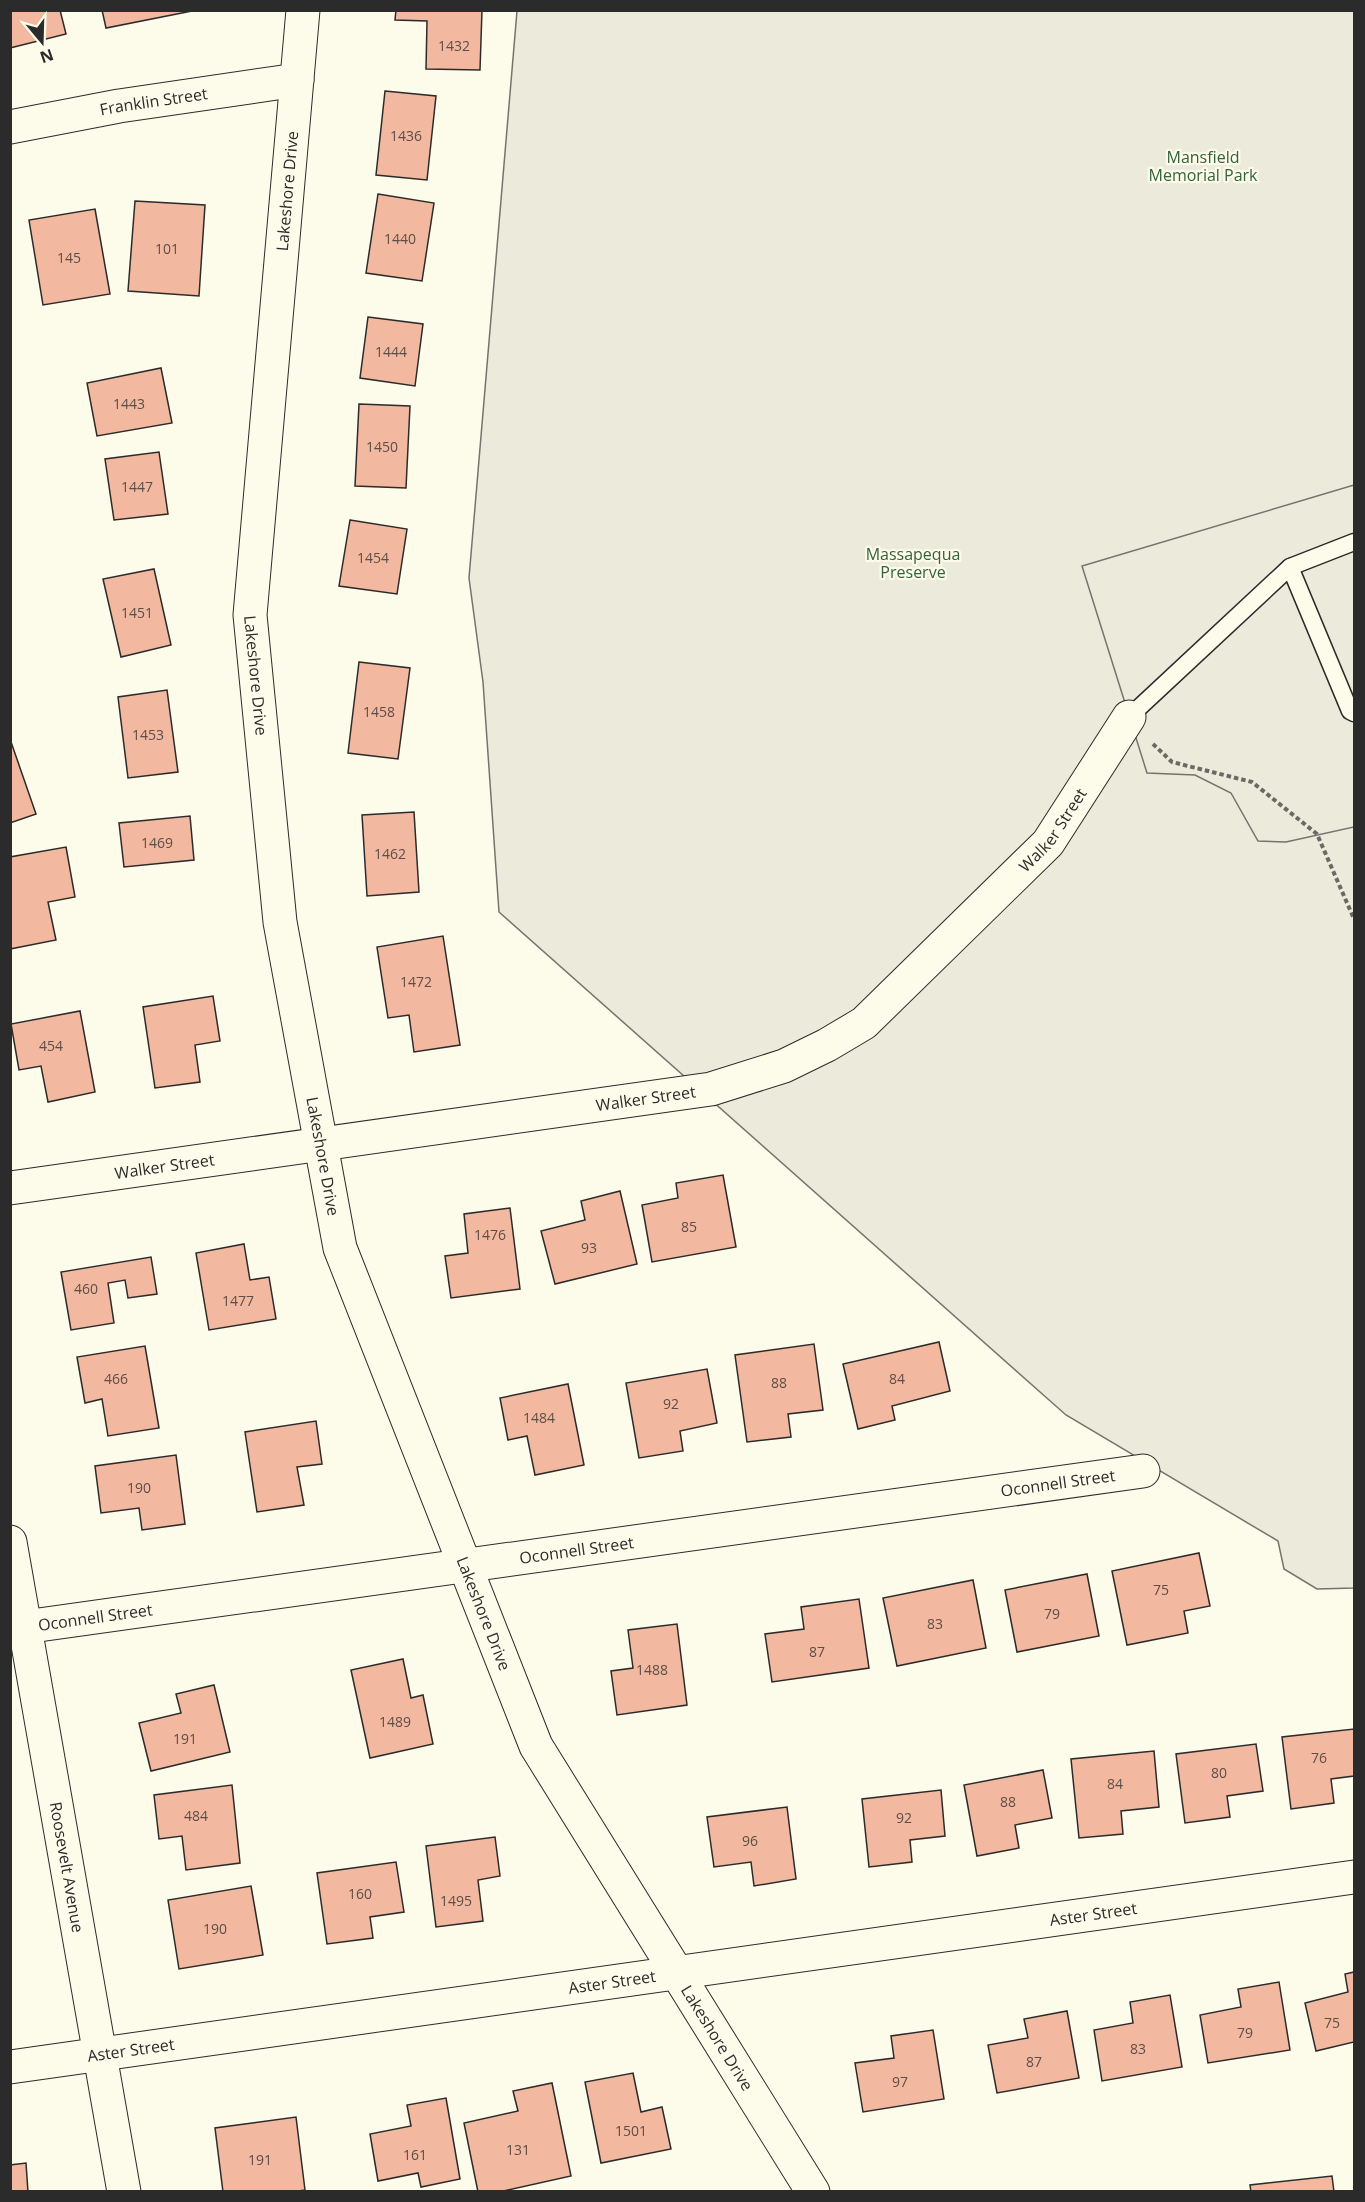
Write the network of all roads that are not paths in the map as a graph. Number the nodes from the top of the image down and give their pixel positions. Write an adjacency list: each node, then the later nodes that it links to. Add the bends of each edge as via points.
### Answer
1 (303, 10): 2 (street, Lakeshore Drive)
2 (297, 80): 3 (street, Franklin Street, via 119,106); 8 (street, Lakeshore Drive, via 250,615 280,922)
3 (10, 127)
4 (1354, 542): 5 (lane)
5 (1290, 567): 6 (lane); 7 (lane)
6 (1354, 713)
7 (1129, 717): 8 (street, Walker Street, via 1048,843 864,1023 827,1045 784,1066 711,1089)
8 (321, 1144): 9 (street, Walker Street); 12 (street, Lakeshore Drive, via 340,1248)
9 (10, 1188)
10 (1143, 1471): 12 (street, Oconnell Street)
11 (10, 1542): 13 (street, Roosevelt Avenue)
12 (463, 1566): 13 (street, Oconnell Street); 15 (street, Lakeshore Drive, via 536,1746)
13 (18, 1628): 16 (street, Roosevelt Avenue)
14 (1354, 1877): 15 (street, Aster Street)
15 (678, 1973): 16 (street, Aster Street); 19 (street, Lakeshore Drive)
16 (100, 2054): 17 (street, Aster Street); 18 (street, Roosevelt Avenue)
17 (10, 2067)
18 (124, 2192)
19 (813, 2192)

